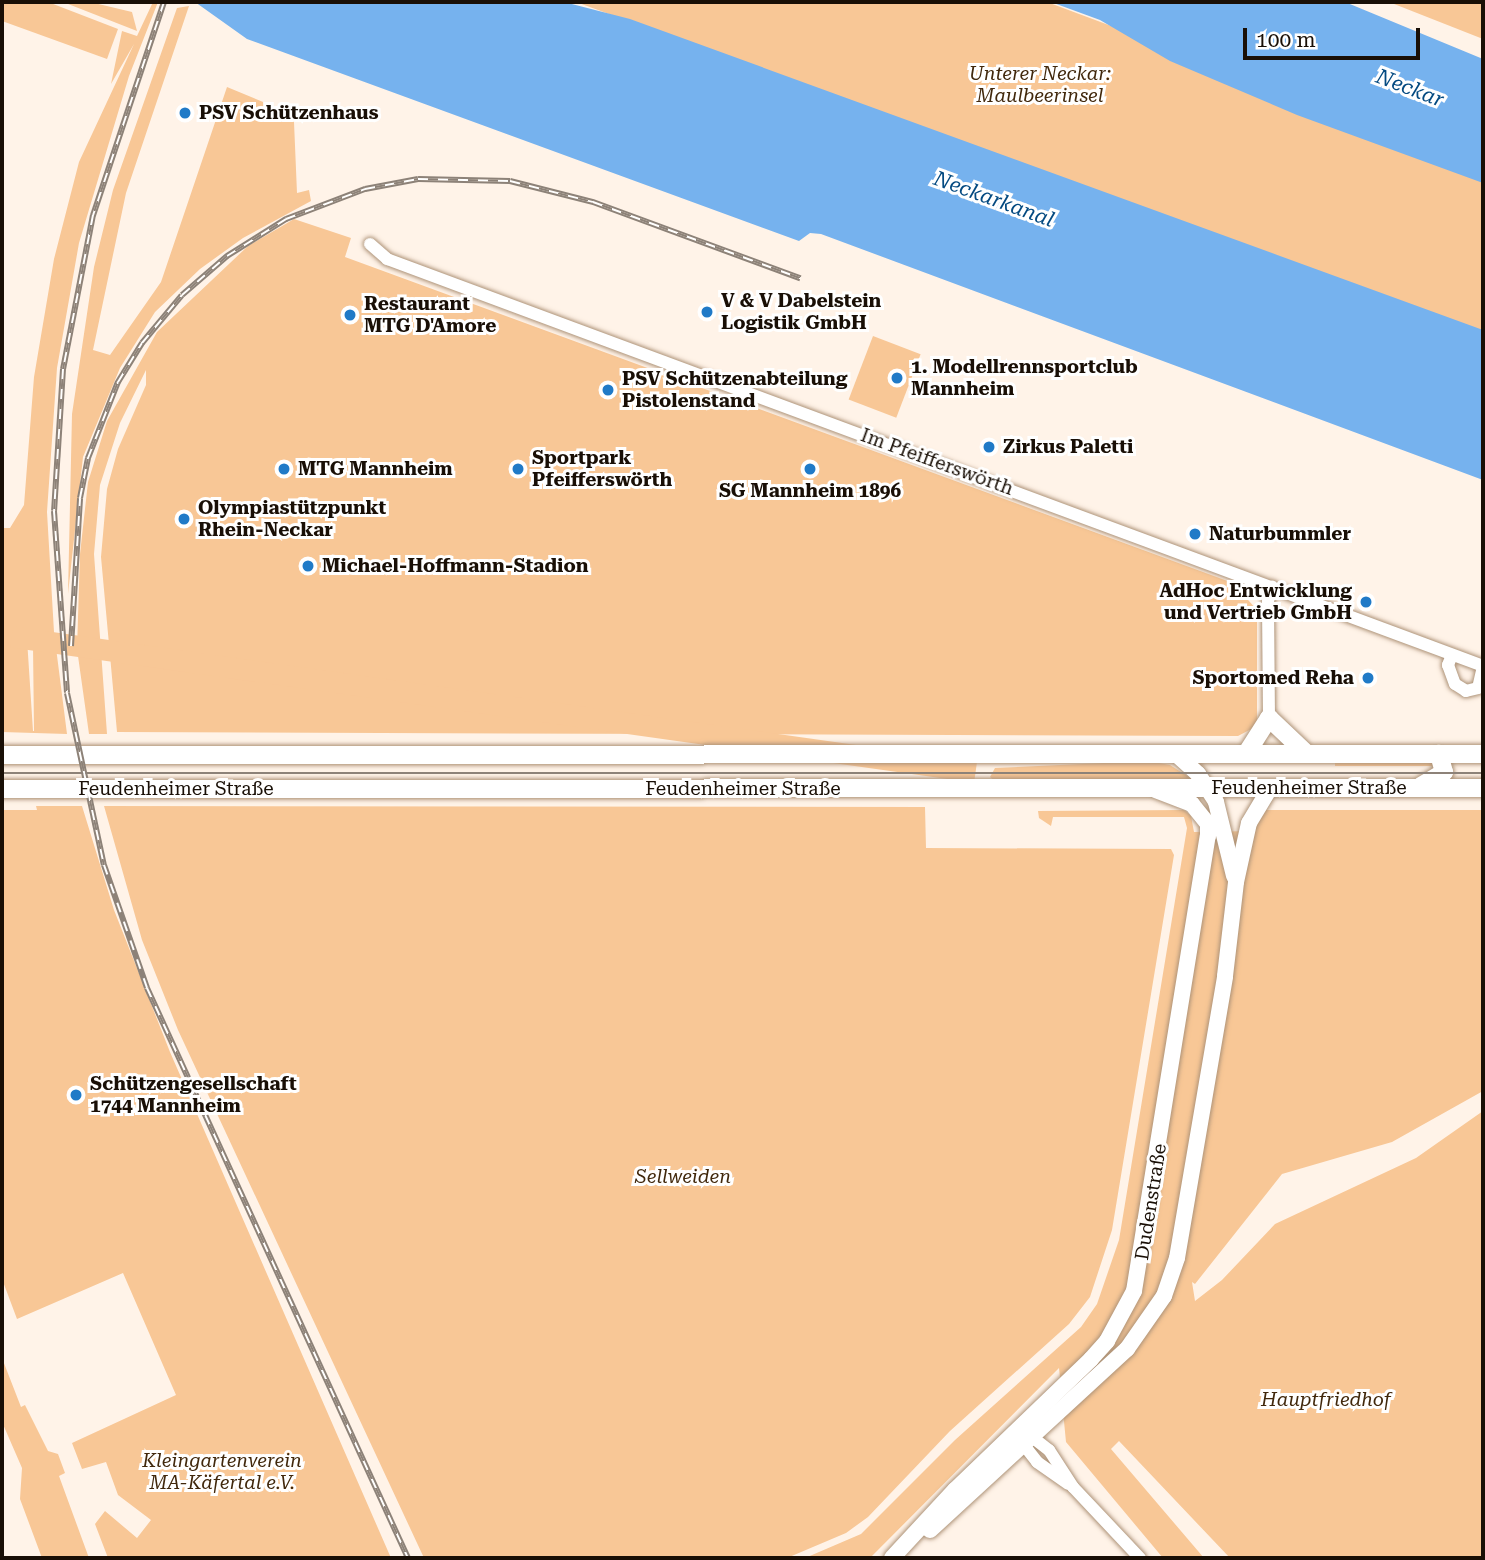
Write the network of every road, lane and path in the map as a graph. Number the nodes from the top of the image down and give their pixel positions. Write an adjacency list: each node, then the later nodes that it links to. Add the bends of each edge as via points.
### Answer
1 (370, 244): 2 (street, Im Pfeifferswörth, via 387,259)
2 (1272, 587): 3 (street, Im Pfeifferswörth); 5 (street, via 1268,601)
3 (1452, 655): 4 (street, Im Pfeifferswörth); 4 (street, Im Pfeifferswörth, via 1448,665 1455,684 1466,691 1478,688)
4 (1483, 666)
5 (1269, 718): 7 (main road); 8 (main road)
6 (1176, 754): 7 (main road, Feudenheimer Straße); 12 (main road, Feudenheimer Straße); 15 (street)
7 (1246, 754): 8 (main road, Feudenheimer Straße)
8 (1307, 754): 9 (main road, Feudenheimer Straße)
9 (1439, 754): 10 (main road, Feudenheimer Straße); 17 (main road, via 1442,776)
10 (1483, 754)
11 (2, 755): 12 (main road, Feudenheimer Straße)
12 (1008, 755): 13 (main road, via 984,770)
13 (987, 788): 14 (main road, Feudenheimer Straße); 19 (main road, Feudenheimer Straße)
14 (1150, 788): 15 (main road, Feudenheimer Straße); 21 (street, Dudenstraße, via 1192,804 1208,824 1208,836 1142,1262 1134,1291 1107,1341)
15 (1209, 788): 16 (main road, Feudenheimer Straße); 20 (street, Dudenstraße)
16 (1270, 788): 17 (main road, Feudenheimer Straße); 20 (street, Dudenstraße, via 1249,823)
17 (1418, 788): 18 (main road, Feudenheimer Straße)
18 (1483, 788)
19 (2, 789)
20 (1236, 882): 22 (street, Dudenstraße, via 1225,976 1177,1258 1164,1296 1134,1341)
21 (1017, 1430): 22 (street); 23 (street); 25 (street, Dudenstraße)
22 (1036, 1436): 23 (street, Dudenstraße); 24 (street)
23 (1023, 1448): 24 (street); 25 (street, Dudenstraße)
24 (1073, 1487): 26 (street)
25 (893, 1558)
26 (1140, 1558)

